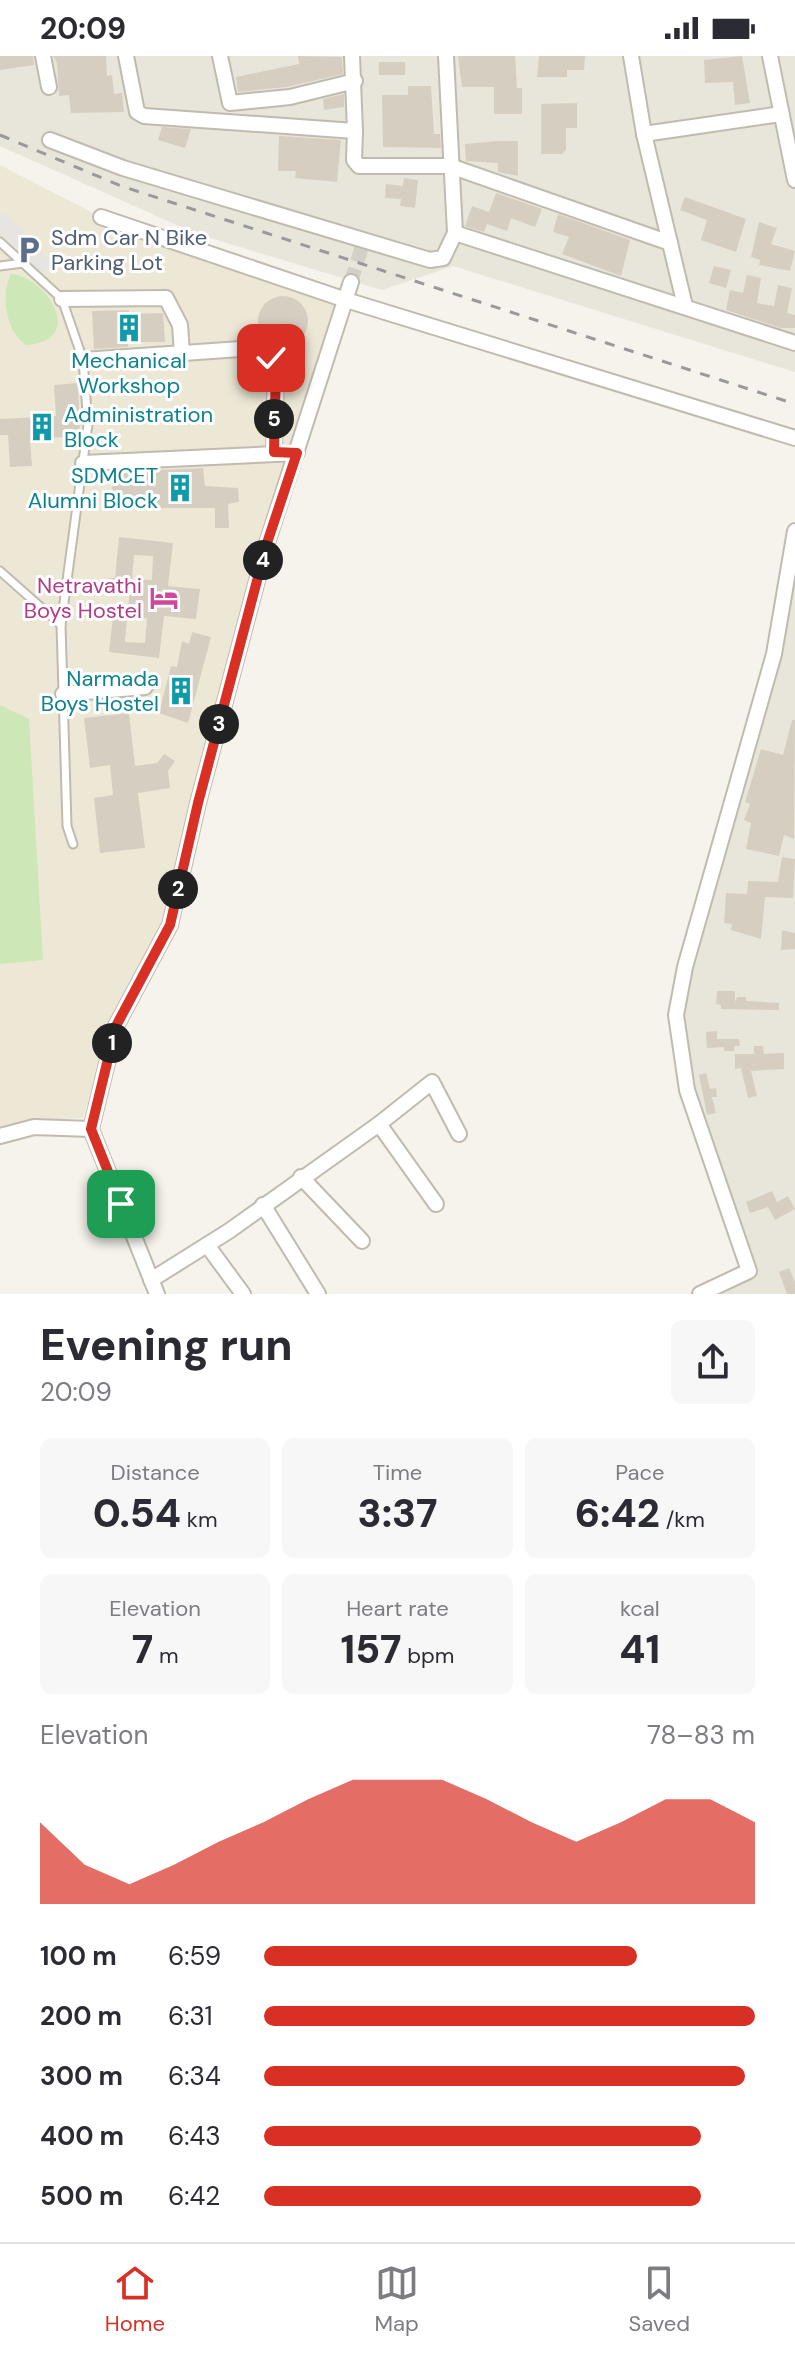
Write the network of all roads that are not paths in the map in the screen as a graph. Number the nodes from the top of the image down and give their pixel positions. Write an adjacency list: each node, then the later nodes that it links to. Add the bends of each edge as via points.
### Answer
1 (43, 56): 10 (street)
2 (126, 56): 12 (street, via 137,112 144,116)
3 (220, 56): 9 (street, via 230,103 290,97)
4 (352, 56): 9 (street)
5 (446, 56): 15 (street)
6 (631, 56): 7 (street); 13 (street)
7 (639, 56)
8 (770, 56): 11 (street)
9 (355, 81): 12 (street)
10 (49, 87)
11 (781, 114): 13 (street); 16 (street)
12 (355, 131): 15 (street, via 354,160 359,166)
13 (644, 134): 20 (street)
14 (50, 140): 18 (street, via 123,168 430,260 443,258)
15 (450, 166): 18 (street); 20 (street)
16 (795, 180)
17 (101, 217): 25 (street)
18 (455, 233): 26 (street)
19 (0, 242): 21 (lane)
20 (670, 243): 26 (street)
21 (23, 263): 22 (lane); 24 (lane)
22 (0, 266)
23 (351, 282): 25 (street)
24 (62, 299): 28 (street, via 166,298 180,325); 29 (lane)
25 (346, 300): 30 (street); 32 (street)
26 (685, 306): 27 (street)
27 (795, 343)
28 (182, 353): 29 (street); 31 (street, via 255,348 271,358 276,367)
29 (83, 360): 33 (lane, via 88,424)
30 (795, 438)
31 (274, 452): 32 (street); 33 (street)
32 (297, 453): 41 (street, via 267,543 170,925 116,1026)
33 (83, 463): 36 (lane)
34 (795, 531): 52 (street, via 774,654 676,1015 687,1090 749,1271)
35 (0, 571): 36 (lane)
36 (61, 625): 38 (lane)
37 (145, 687): 38 (street)
38 (63, 694): 39 (lane, via 67,826)
39 (73, 844)
40 (379, 1124): 42 (street, via 432,1082); 44 (street); 45 (street)
41 (91, 1129): 43 (street, via 34,1127); 49 (street)
42 (459, 1134)
43 (0, 1136)
44 (301, 1177): 46 (street); 47 (street)
45 (436, 1204)
46 (263, 1205): 48 (street); 51 (street)
47 (362, 1241)
48 (207, 1245): 49 (street); 50 (street)
49 (154, 1287)
50 (243, 1294)
51 (318, 1294)
52 (700, 1294)

